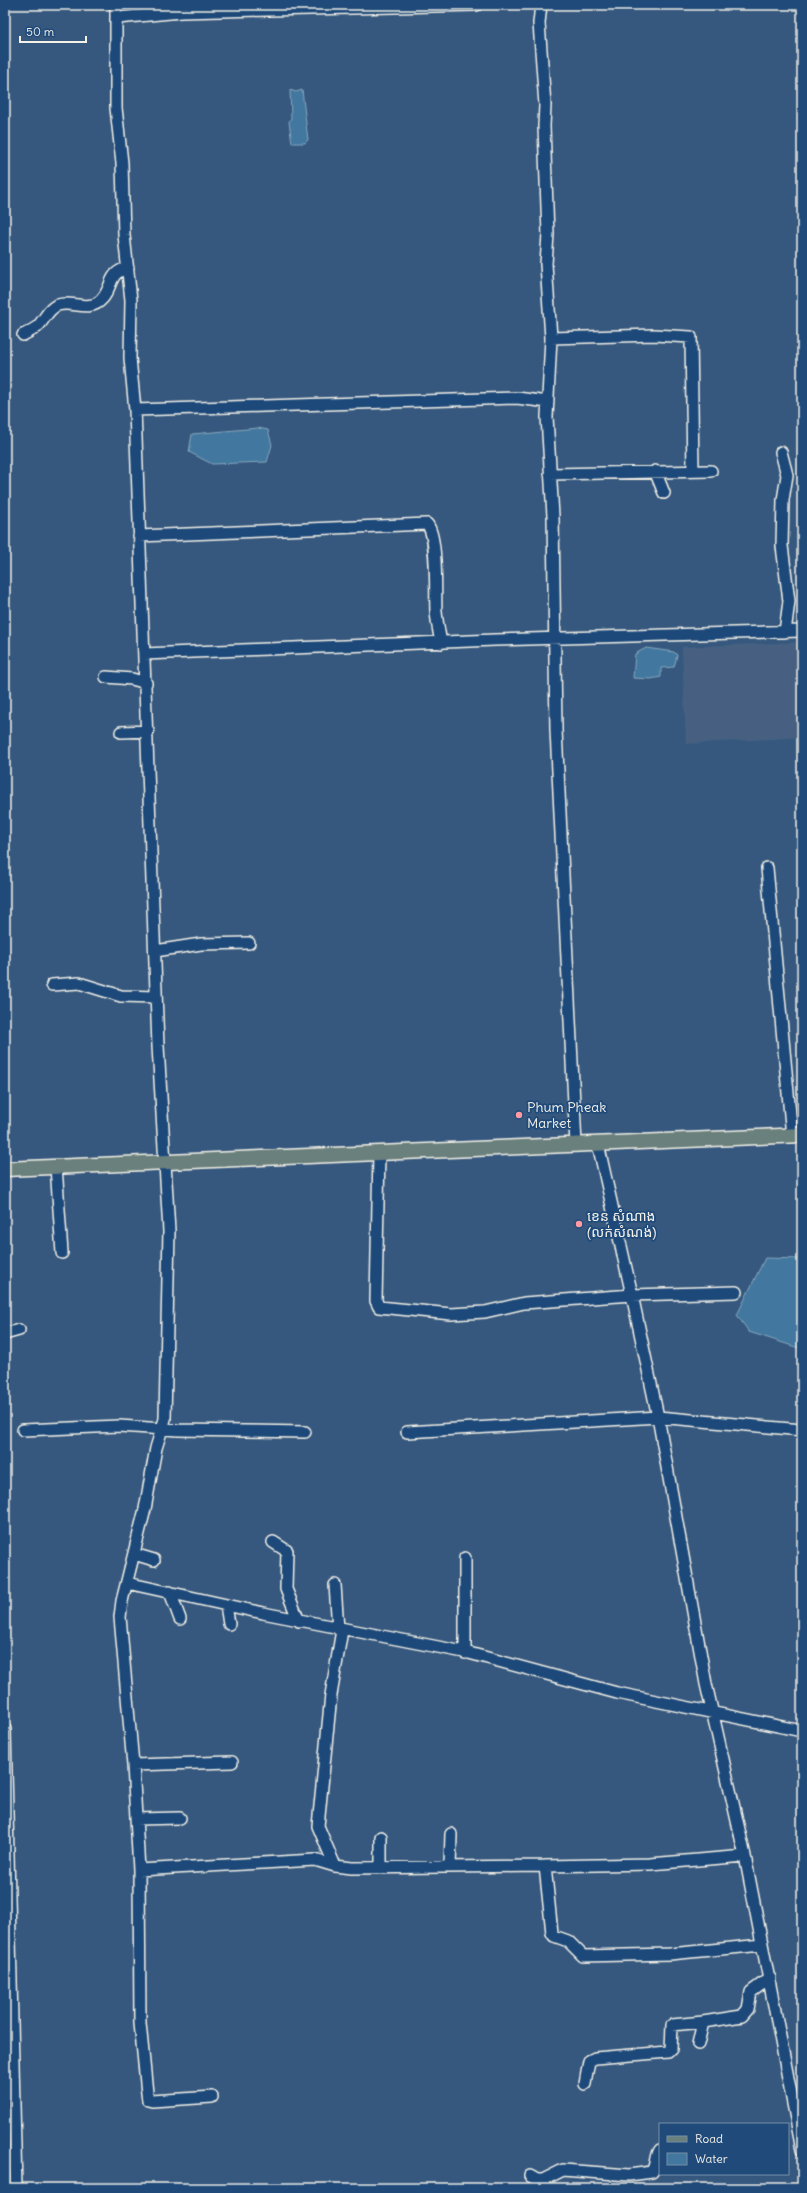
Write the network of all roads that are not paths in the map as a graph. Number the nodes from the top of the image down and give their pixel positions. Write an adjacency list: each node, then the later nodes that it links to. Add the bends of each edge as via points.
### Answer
1 (116, 5): 4 (street)
2 (477, 5): 4 (street, via 181,12)
3 (540, 5): 7 (street, via 548,234 546,264)
4 (117, 18): 5 (street, via 116,96)
5 (128, 268): 6 (street, via 120,269 116,273 102,300 96,304 59,304 52,308 36,327); 9 (street, via 131,300 130,358)
6 (23, 335)
7 (551, 338): 8 (street); 12 (street, via 654,335 691,337)
8 (548, 402): 9 (street, via 517,398); 14 (street)
9 (135, 410): 16 (street)
10 (781, 452): 18 (street, via 787,475 782,546 789,601)
11 (655, 471): 12 (street); 14 (street); 15 (street)
12 (693, 471): 13 (street)
13 (711, 471)
14 (550, 474): 19 (street)
15 (664, 493)
16 (139, 536): 20 (street, via 427,524 431,528 434,546 436,612); 21 (street)
17 (802, 631): 18 (street)
18 (785, 632): 19 (street)
19 (555, 639): 20 (street); 33 (street, via 556,730)
20 (441, 643): 21 (street)
21 (144, 654): 23 (street)
22 (106, 677): 23 (street)
23 (146, 683): 24 (street)
24 (148, 731): 25 (street); 28 (street)
25 (121, 732)
26 (767, 868): 31 (street)
27 (249, 943): 28 (street, via 201,944)
28 (155, 951): 30 (street)
29 (52, 985): 30 (street, via 79,983 122,996)
30 (156, 997): 35 (street)
31 (797, 1136): 32 (main road)
32 (598, 1144): 33 (main road); 40 (street)
33 (576, 1145): 34 (main road)
34 (379, 1153): 35 (main road); 40 (street, via 376,1301 379,1307 451,1314 485,1312 524,1303)
35 (165, 1162): 36 (main road); 44 (street, via 169,1231 166,1296 167,1404)
36 (56, 1166): 37 (main road); 38 (street)
37 (5, 1169)
38 (62, 1253)
39 (736, 1292): 40 (street)
40 (632, 1295): 43 (street)
41 (19, 1330): 42 (street)
42 (5, 1334)
43 (658, 1417): 46 (street); 48 (street); 62 (street)
44 (161, 1429): 45 (street, via 119,1426); 47 (street); 50 (street)
45 (23, 1430)
46 (802, 1430)
47 (305, 1432)
48 (407, 1432)
49 (273, 1542): 58 (street, via 287,1551 286,1589)
50 (134, 1554): 52 (street); 53 (street)
51 (465, 1558): 61 (street)
52 (154, 1560)
53 (127, 1583): 55 (street); 66 (street, via 122,1601 120,1629 130,1710)
54 (335, 1585): 60 (street)
55 (170, 1592): 56 (street); 57 (street)
56 (226, 1605): 58 (street); 59 (street)
57 (180, 1619)
58 (299, 1621): 60 (street)
59 (229, 1624)
60 (340, 1629): 61 (street); 72 (street, via 318,1826)
61 (465, 1652): 62 (street, via 617,1693)
62 (713, 1712): 64 (street); 71 (street)
63 (5, 1729): 79 (street)
64 (802, 1731)
65 (232, 1762): 66 (street)
66 (133, 1765): 68 (street)
67 (180, 1818): 68 (street)
68 (136, 1819): 76 (street)
69 (451, 1834): 74 (street)
70 (381, 1837): 75 (street)
71 (746, 1856): 73 (street, via 650,1864); 77 (street)
72 (335, 1866): 75 (street); 76 (street, via 315,1860 303,1860)
73 (546, 1866): 74 (street); 77 (street, via 552,1933 572,1944 583,1956 670,1954)
74 (450, 1867): 75 (street)
75 (381, 1868)
76 (139, 1870): 83 (street, via 140,2023 148,2100)
77 (762, 1945): 78 (street)
78 (770, 1978): 80 (street, via 751,1992 748,2009 742,2016); 84 (street)
79 (9, 1995): 88 (street)
80 (703, 2022): 81 (street); 82 (street, via 672,2025 671,2049 668,2052 595,2058 589,2061)
81 (698, 2044)
82 (585, 2084)
83 (212, 2097)
84 (796, 2128): 85 (street)
85 (802, 2150)
86 (659, 2152): 87 (street, via 652,2172 629,2175 563,2170 543,2180)
87 (530, 2176)
88 (16, 2188)

